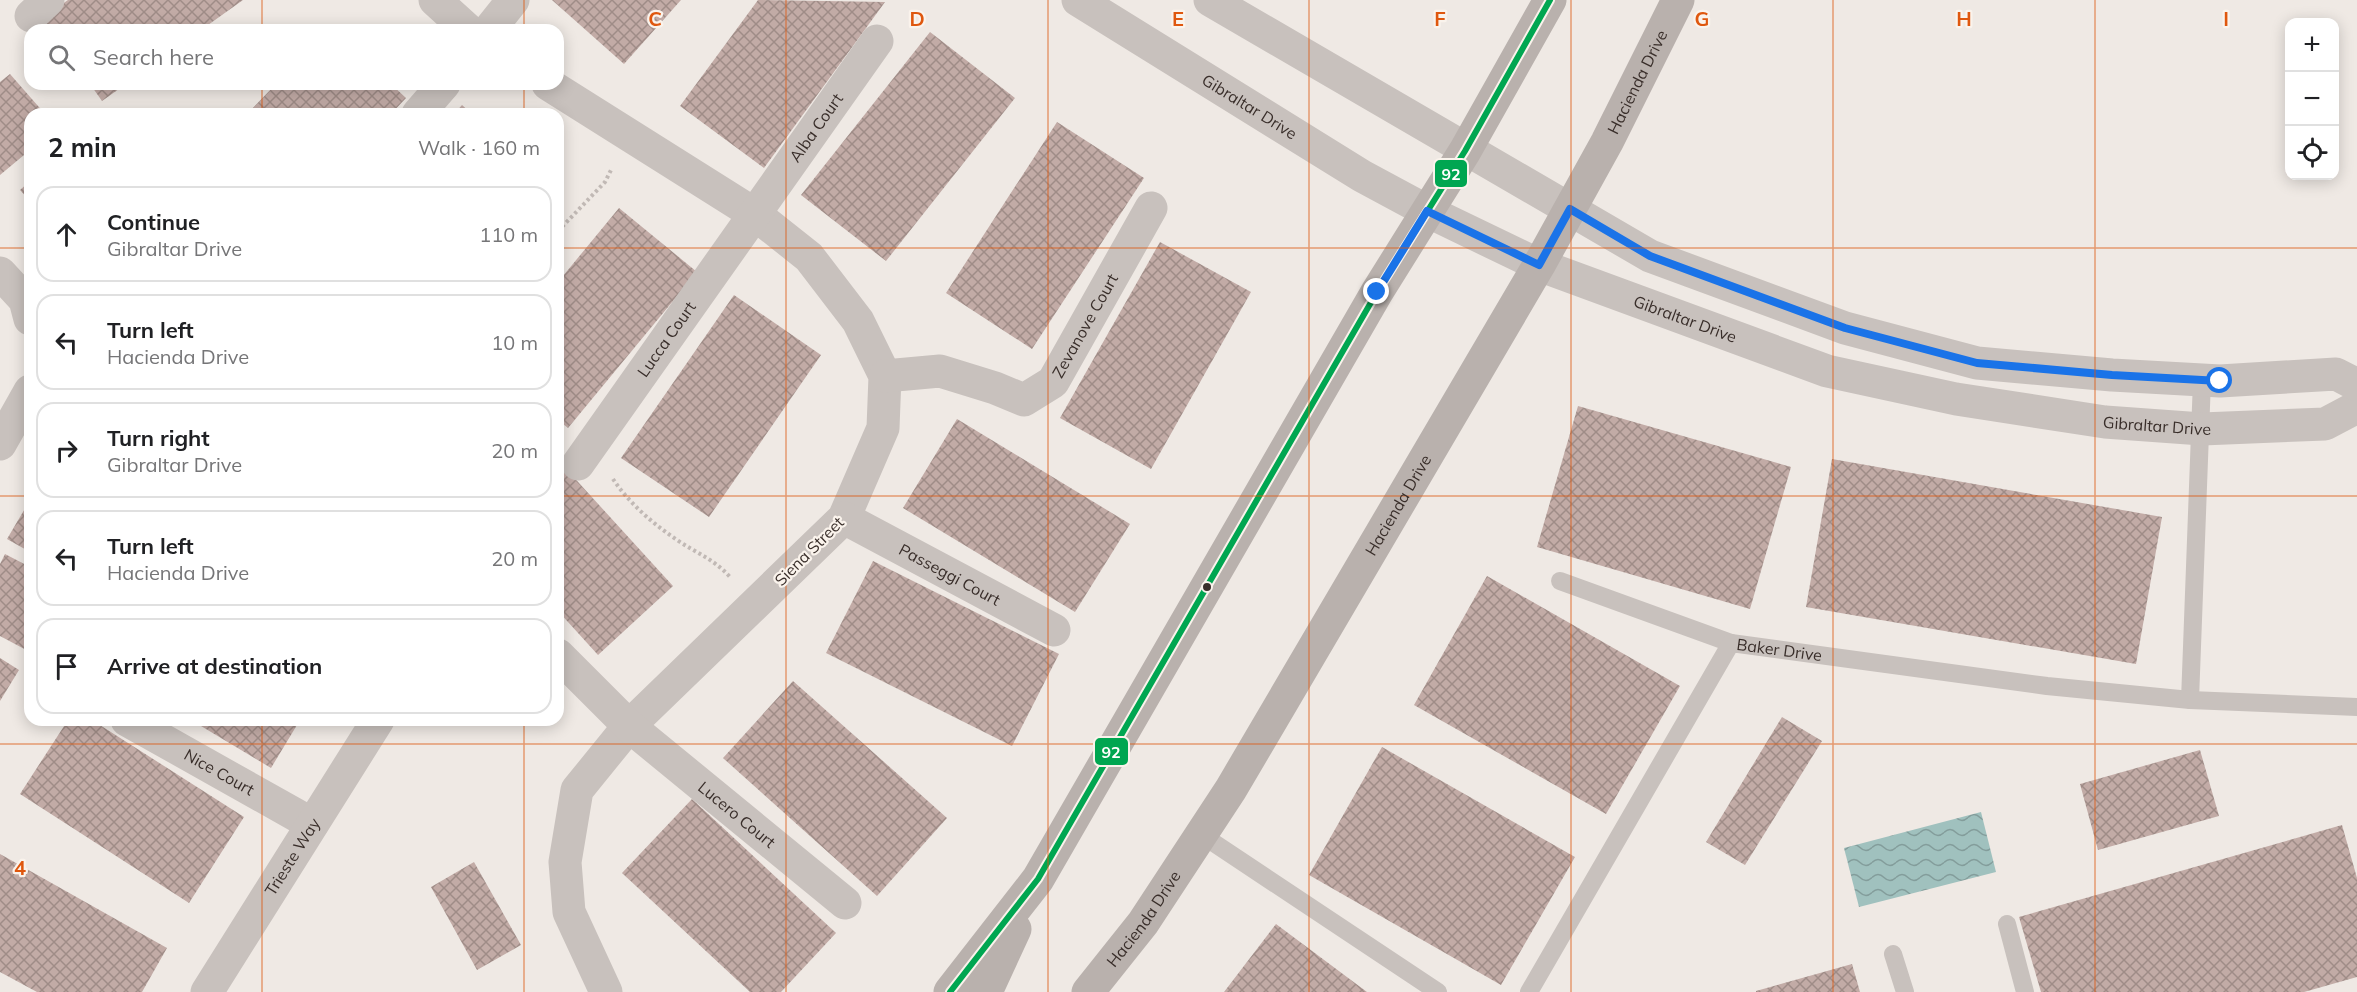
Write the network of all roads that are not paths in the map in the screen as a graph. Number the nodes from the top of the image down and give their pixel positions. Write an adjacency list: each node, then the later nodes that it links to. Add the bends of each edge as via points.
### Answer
1 (435, 0): 7 (street)
2 (513, 0): 8 (street)
3 (1078, 0): 16 (street, Gibraltar Drive, via 1362,176)
4 (1210, 0): 13 (street)
5 (1550, 0): 13 (main road)
6 (1678, 0): 15 (main road, Hacienda Drive, via 1608,142)
7 (461, 24)
8 (494, 24)
9 (877, 41): 17 (street, Alba Court)
10 (439, 90): 12 (street)
11 (557, 90): 17 (street, Siena Street)
12 (423, 108)
13 (1465, 151): 15 (street); 16 (main road)
14 (1150, 208): 21 (street, Zevanove Court, via 1053,382 1024,400 940,371)
15 (1570, 209): 18 (main road, Hacienda Drive); 22 (street, via 1650,256 1845,328 1977,363)
16 (1427, 211): 18 (street, Gibraltar Drive); 41 (main road)
17 (756, 215): 21 (street, Siena Street, via 809,257 858,321); 28 (street, Lucca Court)
18 (1539, 265): 26 (street, Gibraltar Drive, via 1827,371 1967,400 2105,422); 40 (main road, Hacienda Drive)
19 (0, 273): 20 (street)
20 (24, 299)
21 (885, 376): 29 (street, Siena Street, via 883,428)
22 (2202, 380): 23 (street, via 2336,374); 26 (lane)
23 (2357, 385)
24 (24, 402): 27 (street)
25 (2357, 407): 26 (street, Gibraltar Drive, via 2325,424)
26 (2202, 429): 34 (lane)
27 (0, 444)
28 (585, 454)
29 (844, 518): 31 (street, Passeggi Court); 38 (street, Siena Street)
30 (1560, 581): 32 (lane)
31 (1054, 630)
32 (1731, 644): 34 (lane, Baker Drive, via 2047,686); 51 (lane, Baker Drive)
33 (564, 660): 38 (street, Lucero Court)
34 (2190, 700): 35 (lane, Baker Drive)
35 (2357, 707)
36 (138, 726): 39 (street, Nice Court)
37 (374, 726): 39 (street, Trieste Way)
38 (629, 726): 42 (street, Lucero Court); 45 (street, Siena Street, via 577,790 565,862 569,912)
39 (312, 824): 46 (street, Trieste Way)
40 (1202, 835): 49 (main road, Hacienda Drive, via 1143,923); 50 (lane)
41 (1038, 879): 47 (main road); 48 (main road)
42 (845, 903)
43 (2007, 924): 53 (lane)
44 (1893, 954): 52 (lane)
45 (603, 991)
46 (207, 992)
47 (950, 992)
48 (986, 992)
49 (1088, 992)
50 (1438, 992)
51 (1529, 992)
52 (1905, 992)
53 (2025, 992)

